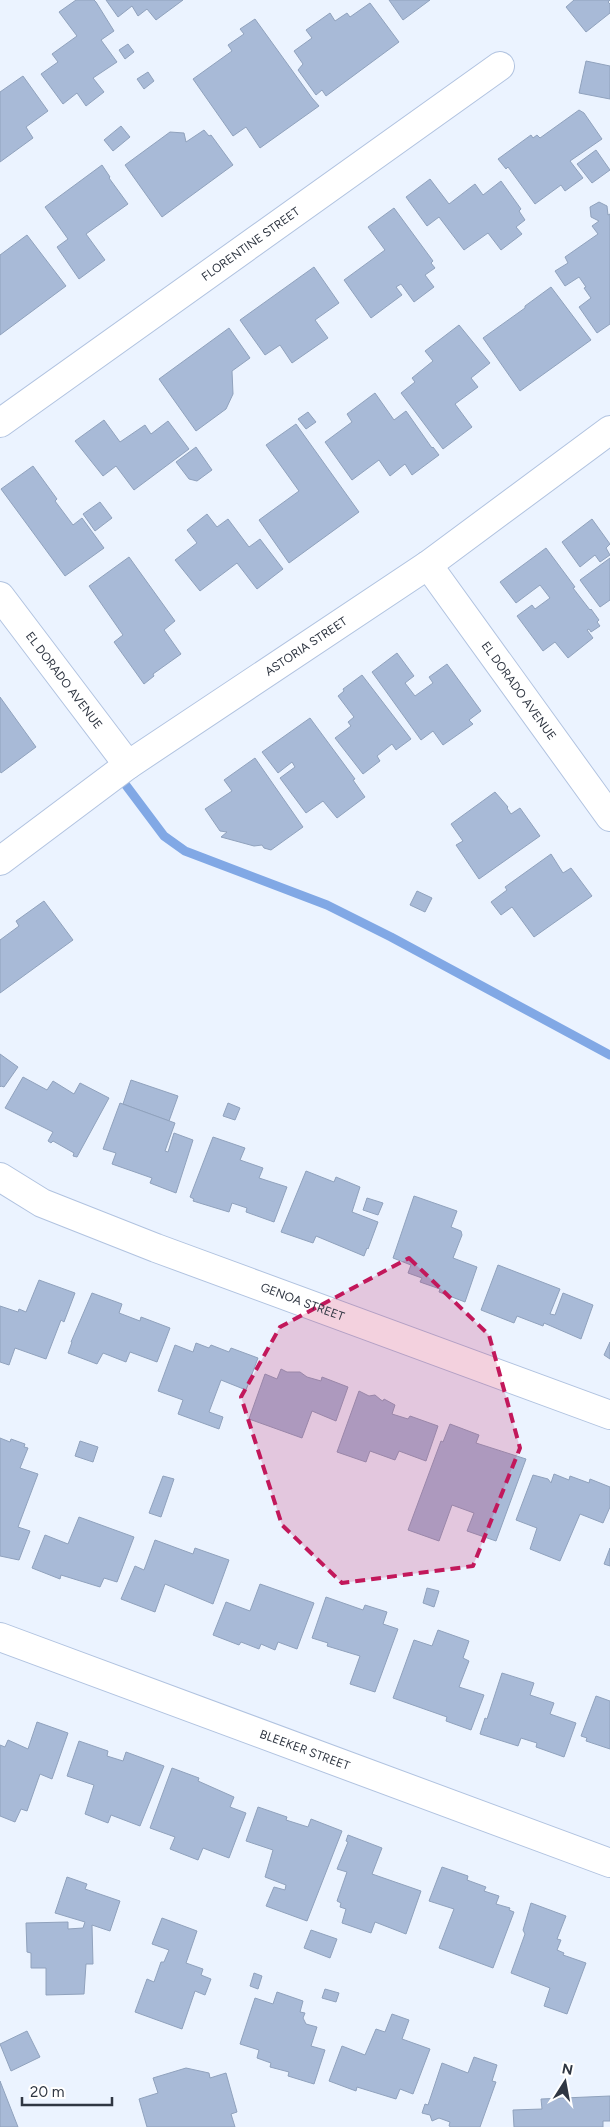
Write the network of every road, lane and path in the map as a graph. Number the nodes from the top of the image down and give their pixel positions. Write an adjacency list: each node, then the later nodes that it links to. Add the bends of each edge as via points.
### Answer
1 (500, 66): 2 (street, FLORENTINE STREET)
2 (0, 423)
3 (610, 430): 4 (street, ASTORIA STREET)
4 (428, 565): 6 (street, ASTORIA STREET); 7 (street, EL DORADO AVENUE)
5 (0, 596): 6 (street, EL DORADO AVENUE)
6 (128, 765): 8 (street, ASTORIA STREET)
7 (610, 817)
8 (0, 861)
9 (0, 1177): 10 (street, GENOA STREET, via 42,1203 156,1248)
10 (610, 1415)
11 (0, 1637): 12 (street, BLEEKER STREET)
12 (610, 1863)

